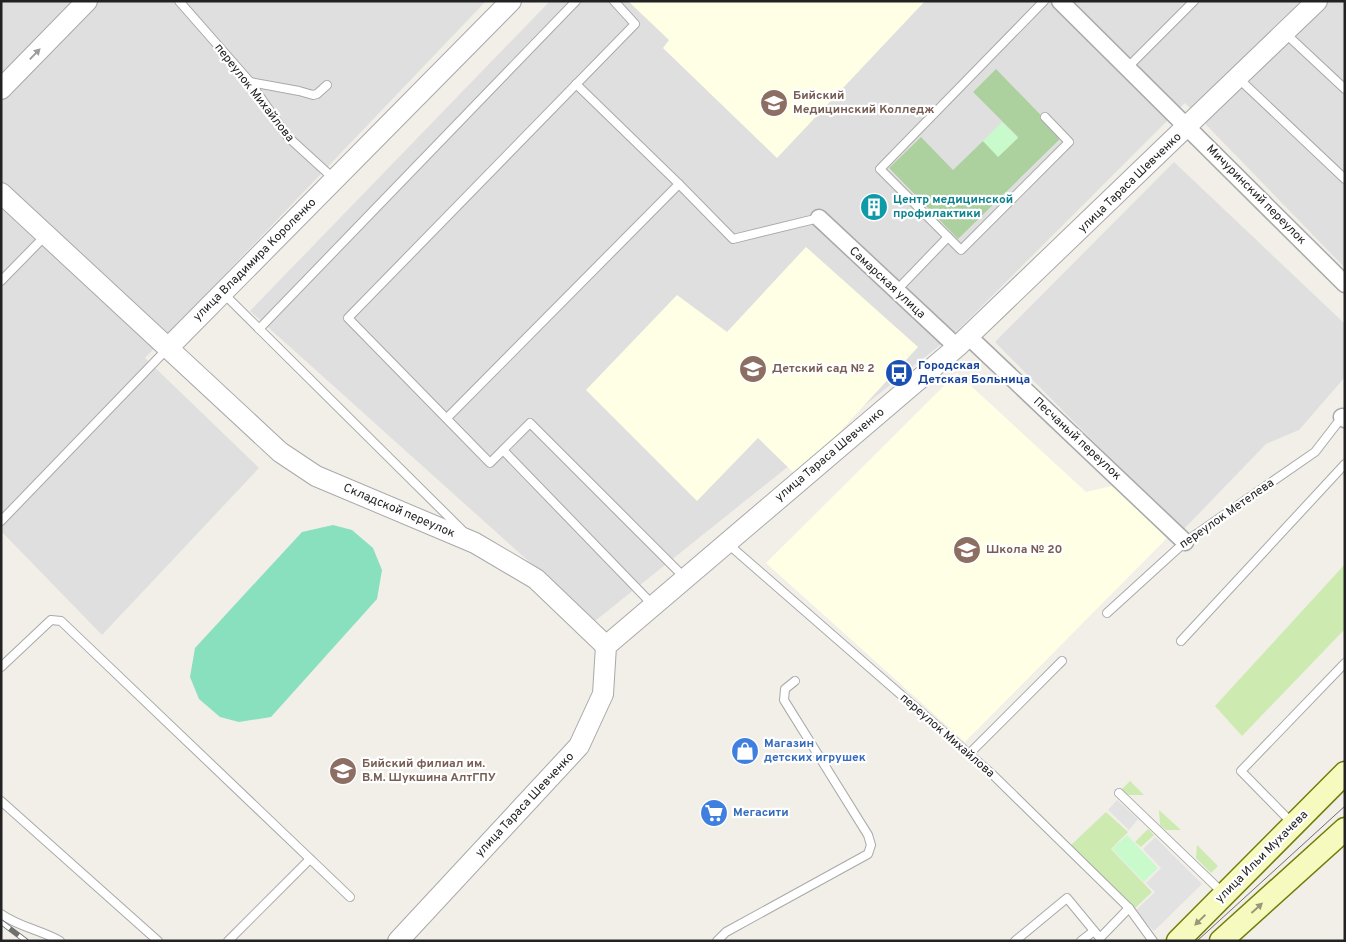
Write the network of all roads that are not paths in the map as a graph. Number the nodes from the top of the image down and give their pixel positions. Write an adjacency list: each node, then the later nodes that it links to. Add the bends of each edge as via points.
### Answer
1 (87, 1): 16 (street, one-way to 1)
2 (179, 1): 13 (lane, переулок Михайлова)
3 (511, 1): 21 (street, улица Владимира Короленко)
4 (576, 1): 31 (lane)
5 (614, 1): 14 (lane, via 635,24)
6 (1044, 1): 26 (lane, via 880,169)
7 (1060, 1): 11 (street, Мичуринский переулок)
8 (1194, 1): 11 (lane)
9 (1318, 1): 10 (street, улица Тараса Шевченко)
10 (1285, 33): 12 (street, улица Тараса Шевченко); 17 (lane)
11 (1127, 68): 19 (street, Мичуринский переулок)
12 (1238, 78): 19 (street, улица Тараса Шевченко); 20 (lane)
13 (250, 82): 15 (lane, via 312,95); 21 (lane, переулок Михайлова, via 287,136)
14 (576, 84): 22 (lane); 35 (lane, via 348,318)
15 (327, 85)
16 (1, 89)
17 (1345, 89)
18 (1045, 117): 26 (lane, via 1069,142 961,250)
19 (1188, 127): 28 (street, Мичуринский переулок); 32 (street, улица Тараса Шевченко)
20 (1345, 178)
21 (335, 180): 30 (street, улица Владимира Короленко)
22 (679, 184): 24 (lane, via 733,239); 35 (lane)
23 (1, 193): 25 (street, Складской переулок)
24 (819, 218): 29 (street, Самарская улица)
25 (47, 235): 27 (lane); 33 (street, Складской переулок)
26 (948, 237): 29 (lane)
27 (1, 281)
28 (1345, 284)
29 (896, 291): 32 (street, Самарская улица)
30 (224, 294): 31 (lane); 33 (street, улица Владимира Короленко)
31 (260, 328): 40 (lane)
32 (962, 342): 39 (street, Песчаный переулок); 41 (street, улица Тараса Шевченко)
33 (168, 348): 38 (lane, улица Владимира Короленко); 40 (street, Складской переулок, via 298,466)
34 (1344, 417): 39 (lane, переулок Метелева, via 1315,452)
35 (447, 418): 36 (lane, via 490,463)
36 (503, 450): 42 (lane, via 530,423); 43 (lane)
37 (1345, 464): 45 (lane)
38 (1, 521)
39 (1185, 542): 44 (lane, переулок Метелева)
40 (475, 543): 46 (street, Складской переулок, via 536,579)
41 (727, 543): 42 (street, улица Тараса Шевченко); 51 (lane, переулок Михайлова)
42 (685, 579): 43 (street, улица Тараса Шевченко)
43 (654, 606): 46 (street, улица Тараса Шевченко)
44 (1106, 612)
45 (1181, 641)
46 (606, 646): 67 (street, улица Тараса Шевченко, via 603,694 579,746)
47 (1062, 661): 51 (lane)
48 (1345, 663): 55 (lane, via 1241,771)
49 (1, 667): 57 (lane, via 51,620 61,622)
50 (795, 681): 68 (lane, via 785,689 784,700 868,835 871,845 868,854 726,932)
51 (969, 754): 60 (lane, переулок Михайлова)
52 (1345, 773): 55 (main road, улица Ильи Мухачева)
53 (1118, 793): 58 (lane)
54 (1, 801): 65 (lane)
55 (1294, 825): 58 (main road, улица Ильи Мухачева)
56 (1345, 829): 73 (main road, one-way to 56)
57 (310, 859): 59 (lane); 66 (lane)
58 (1225, 896): 72 (main road, улица Ильи Мухачева, one-way to 72)
59 (350, 897)
60 (1129, 908): 63 (lane); 71 (lane, переулок Михайлова)
61 (1, 914): 64 (lane)
62 (1094, 931): 63 (lane); 69 (lane, via 1067,898); 70 (lane)
63 (1100, 940)
64 (60, 941)
65 (158, 941)
66 (228, 941)
67 (398, 941)
68 (717, 941)
69 (1015, 941)
70 (1081, 941)
71 (1153, 941)
72 (1178, 941)
73 (1221, 941)

